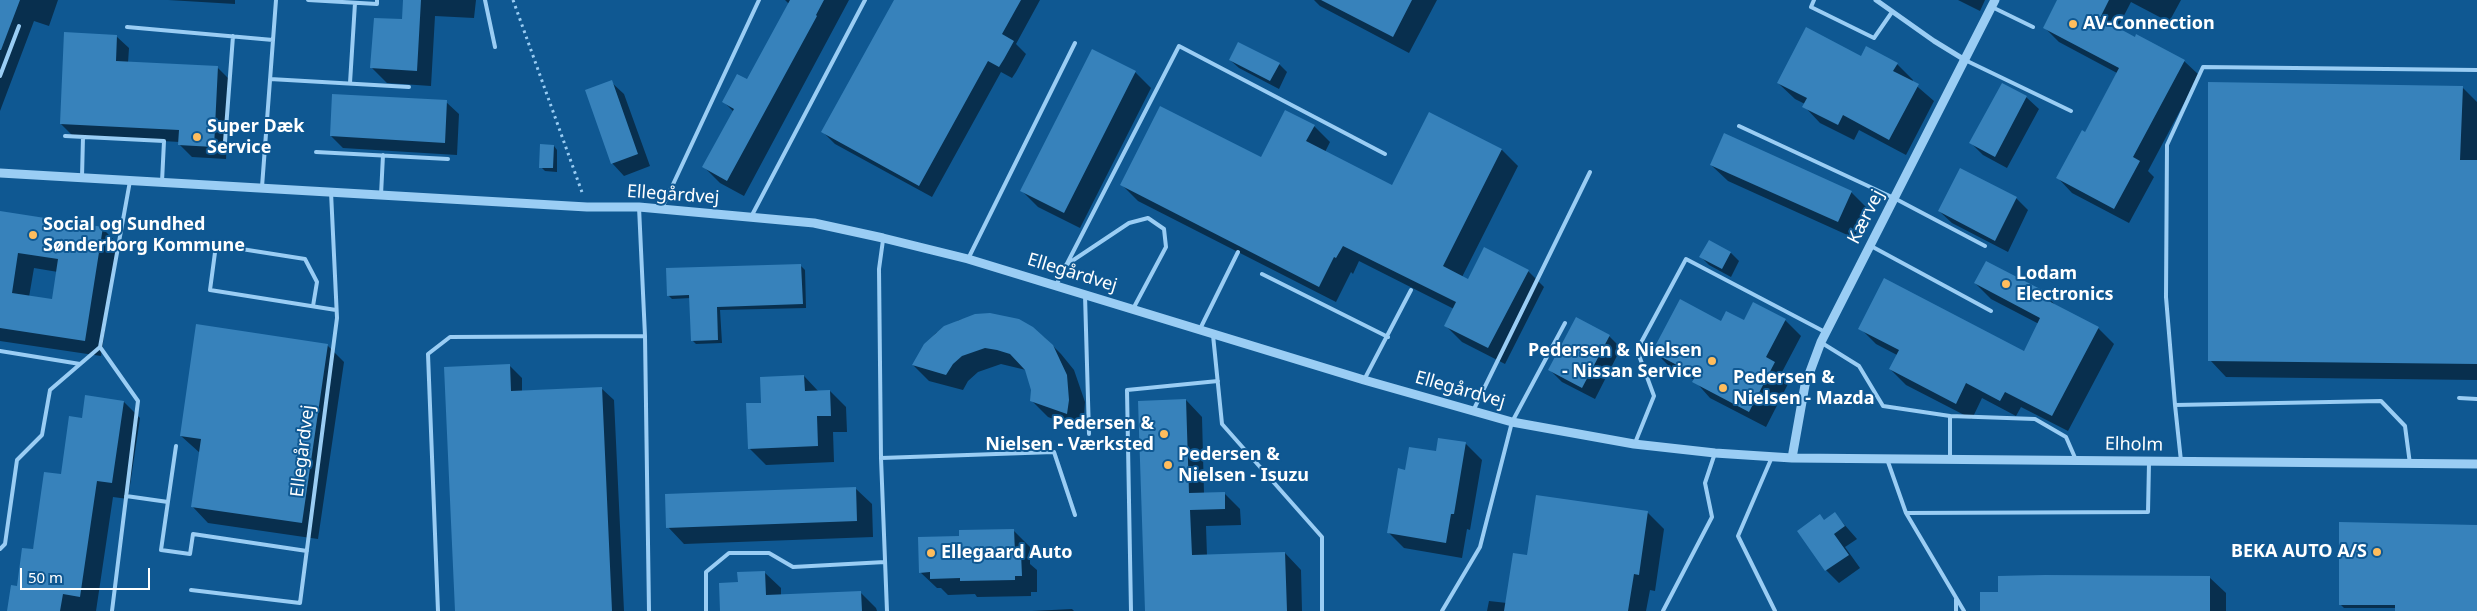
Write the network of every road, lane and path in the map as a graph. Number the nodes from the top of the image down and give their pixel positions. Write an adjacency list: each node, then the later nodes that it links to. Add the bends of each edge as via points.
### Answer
1 (276, 0): 17 (lane)
2 (308, 0): 10 (lane)
3 (377, 0): 10 (lane, via 377,4)
4 (485, 0): 19 (lane)
5 (513, 0): 44 (path)
6 (759, 0): 46 (lane)
7 (866, 0): 47 (lane)
8 (1814, 0): 12 (lane, via 1811,6 1874,38)
9 (1876, 0): 12 (street)
10 (355, 3): 24 (lane)
11 (1993, 4): 14 (lane); 20 (street, Kærvej)
12 (1892, 12): 20 (street)
13 (19, 26): 22 (lane)
14 (2033, 27)
15 (127, 28): 16 (lane)
16 (234, 36): 17 (lane); 30 (lane)
17 (273, 40): 23 (lane)
18 (1075, 43): 52 (lane)
19 (495, 47)
20 (1964, 60): 26 (lane); 43 (street, Kærvej)
21 (2477, 70): 76 (lane, via 2203,67 2167,145 2166,297)
22 (0, 76)
23 (270, 79): 24 (lane); 40 (lane)
24 (350, 83): 25 (lane)
25 (408, 87)
26 (2071, 111)
27 (1739, 126): 43 (lane)
28 (65, 136): 29 (lane)
29 (84, 137): 37 (lane); 39 (lane, via 164,140)
30 (225, 142)
31 (316, 152): 33 (lane)
32 (1384, 154): 53 (lane, via 1179,46)
33 (383, 155): 34 (lane); 42 (lane)
34 (448, 159)
35 (1590, 172): 77 (lane)
36 (0, 173): 37 (street, Ellegårdvej)
37 (82, 178): 38 (street, Ellegårdvej)
38 (130, 181): 39 (street, Ellegårdvej); 69 (lane)
39 (162, 182): 40 (street, Ellegårdvej)
40 (262, 189): 41 (street, Ellegårdvej)
41 (331, 192): 42 (street, Ellegårdvej); 59 (lane, Ellegårdvej)
42 (382, 195): 44 (street, Ellegårdvej)
43 (1894, 198): 49 (street, Kærvej); 50 (lane)
44 (587, 207): 45 (street, Ellegårdvej)
45 (639, 207): 46 (street, Ellegårdvej); 66 (lane)
46 (661, 210): 47 (street, Ellegårdvej)
47 (751, 217): 48 (street, Ellegårdvej, via 814,223)
48 (884, 238): 52 (street, Ellegårdvej); 85 (lane, via 879,269)
49 (1870, 245): 61 (lane); 64 (street, Kærvej)
50 (1985, 246)
51 (1238, 252): 63 (lane)
52 (968, 259): 55 (street, Ellegårdvej)
53 (1066, 265): 55 (lane); 60 (lane, via 1129,223 1148,218 1164,229 1166,246)
54 (1262, 274): 67 (lane)
55 (1056, 285): 57 (street, Ellegårdvej)
56 (1411, 290): 67 (lane)
57 (1085, 295): 60 (street, Ellegårdvej); 80 (lane)
58 (313, 306): 58 (lane, via 210,290 216,245 305,259 317,282); 59 (lane)
59 (336, 310): 99 (lane, Ellegårdvej)
60 (1133, 310): 63 (street, Ellegårdvej)
61 (1991, 311)
62 (1564, 323): 79 (lane)
63 (1200, 329): 65 (street, Ellegårdvej)
64 (1825, 332): 68 (street, Kærvej); 81 (lane, via 1686,259 1637,350 1654,396)
65 (1213, 335): 72 (street, Ellegårdvej); 73 (lane)
66 (645, 336): 104 (lane, via 450,337 428,354); 105 (lane)
67 (1388, 337): 72 (lane)
68 (1820, 342): 78 (lane, via 1859,366 1883,406); 86 (street, Kærvej, via 1805,385)
69 (100, 347): 71 (lane); 94 (lane, via 138,401)
70 (0, 351): 71 (lane)
71 (80, 364): 98 (lane, via 50,390 42,435 17,460 6,544)
72 (1364, 380): 77 (street, Ellegårdvej)
73 (1218, 382): 108 (lane, via 1127,390); 109 (lane, via 1222,424 1322,537)
74 (2460, 398): 75 (lane)
75 (2477, 399)
76 (2175, 404): 91 (lane); 92 (lane, via 2381,401 2405,426)
77 (1473, 411): 79 (street, Ellegårdvej)
78 (1950, 416): 88 (lane); 89 (lane, via 2035,419 2066,437)
79 (1512, 422): 81 (street, Ellegårdvej); 110 (lane, via 1480,547)
80 (1090, 434)
81 (1634, 444): 83 (street, Ellegårdvej)
82 (176, 446): 95 (lane)
83 (1715, 453): 84 (street, Ellegårdvej); 111 (lane, via 1705,483 1712,517)
84 (1772, 457): 86 (street, Ellegårdvej); 112 (lane, via 1738,536)
85 (881, 458): 97 (lane, via 1054,452); 100 (lane)
86 (1792, 458): 87 (street, Elholm)
87 (1887, 459): 88 (street, Elholm); 96 (lane)
88 (1950, 459): 89 (street, Elholm)
89 (2076, 460): 90 (street, Elholm)
90 (2149, 461): 91 (street, Elholm); 96 (lane, via 2148,512)
91 (2181, 462): 92 (street, Elholm)
92 (2410, 464): 93 (street, Elholm)
93 (2477, 464)
94 (126, 496): 95 (lane); 103 (lane)
95 (168, 502): 99 (lane, via 161,550 190,554 193,534)
96 (1906, 513): 102 (lane)
97 (1075, 515)
98 (0, 548)
99 (307, 551): 101 (lane, Ellegårdvej, via 300,603)
100 (885, 562): 106 (lane, via 793,567 769,553 729,553 706,572); 107 (lane)
101 (191, 590)
102 (1956, 599): 113 (lane); 114 (lane)
103 (112, 611)
104 (438, 611)
105 (649, 611)
106 (706, 611)
107 (887, 611)
108 (1132, 611)
109 (1322, 611)
110 (1442, 611)
111 (1663, 611)
112 (1775, 611)
113 (1956, 611)
114 (1964, 611)

